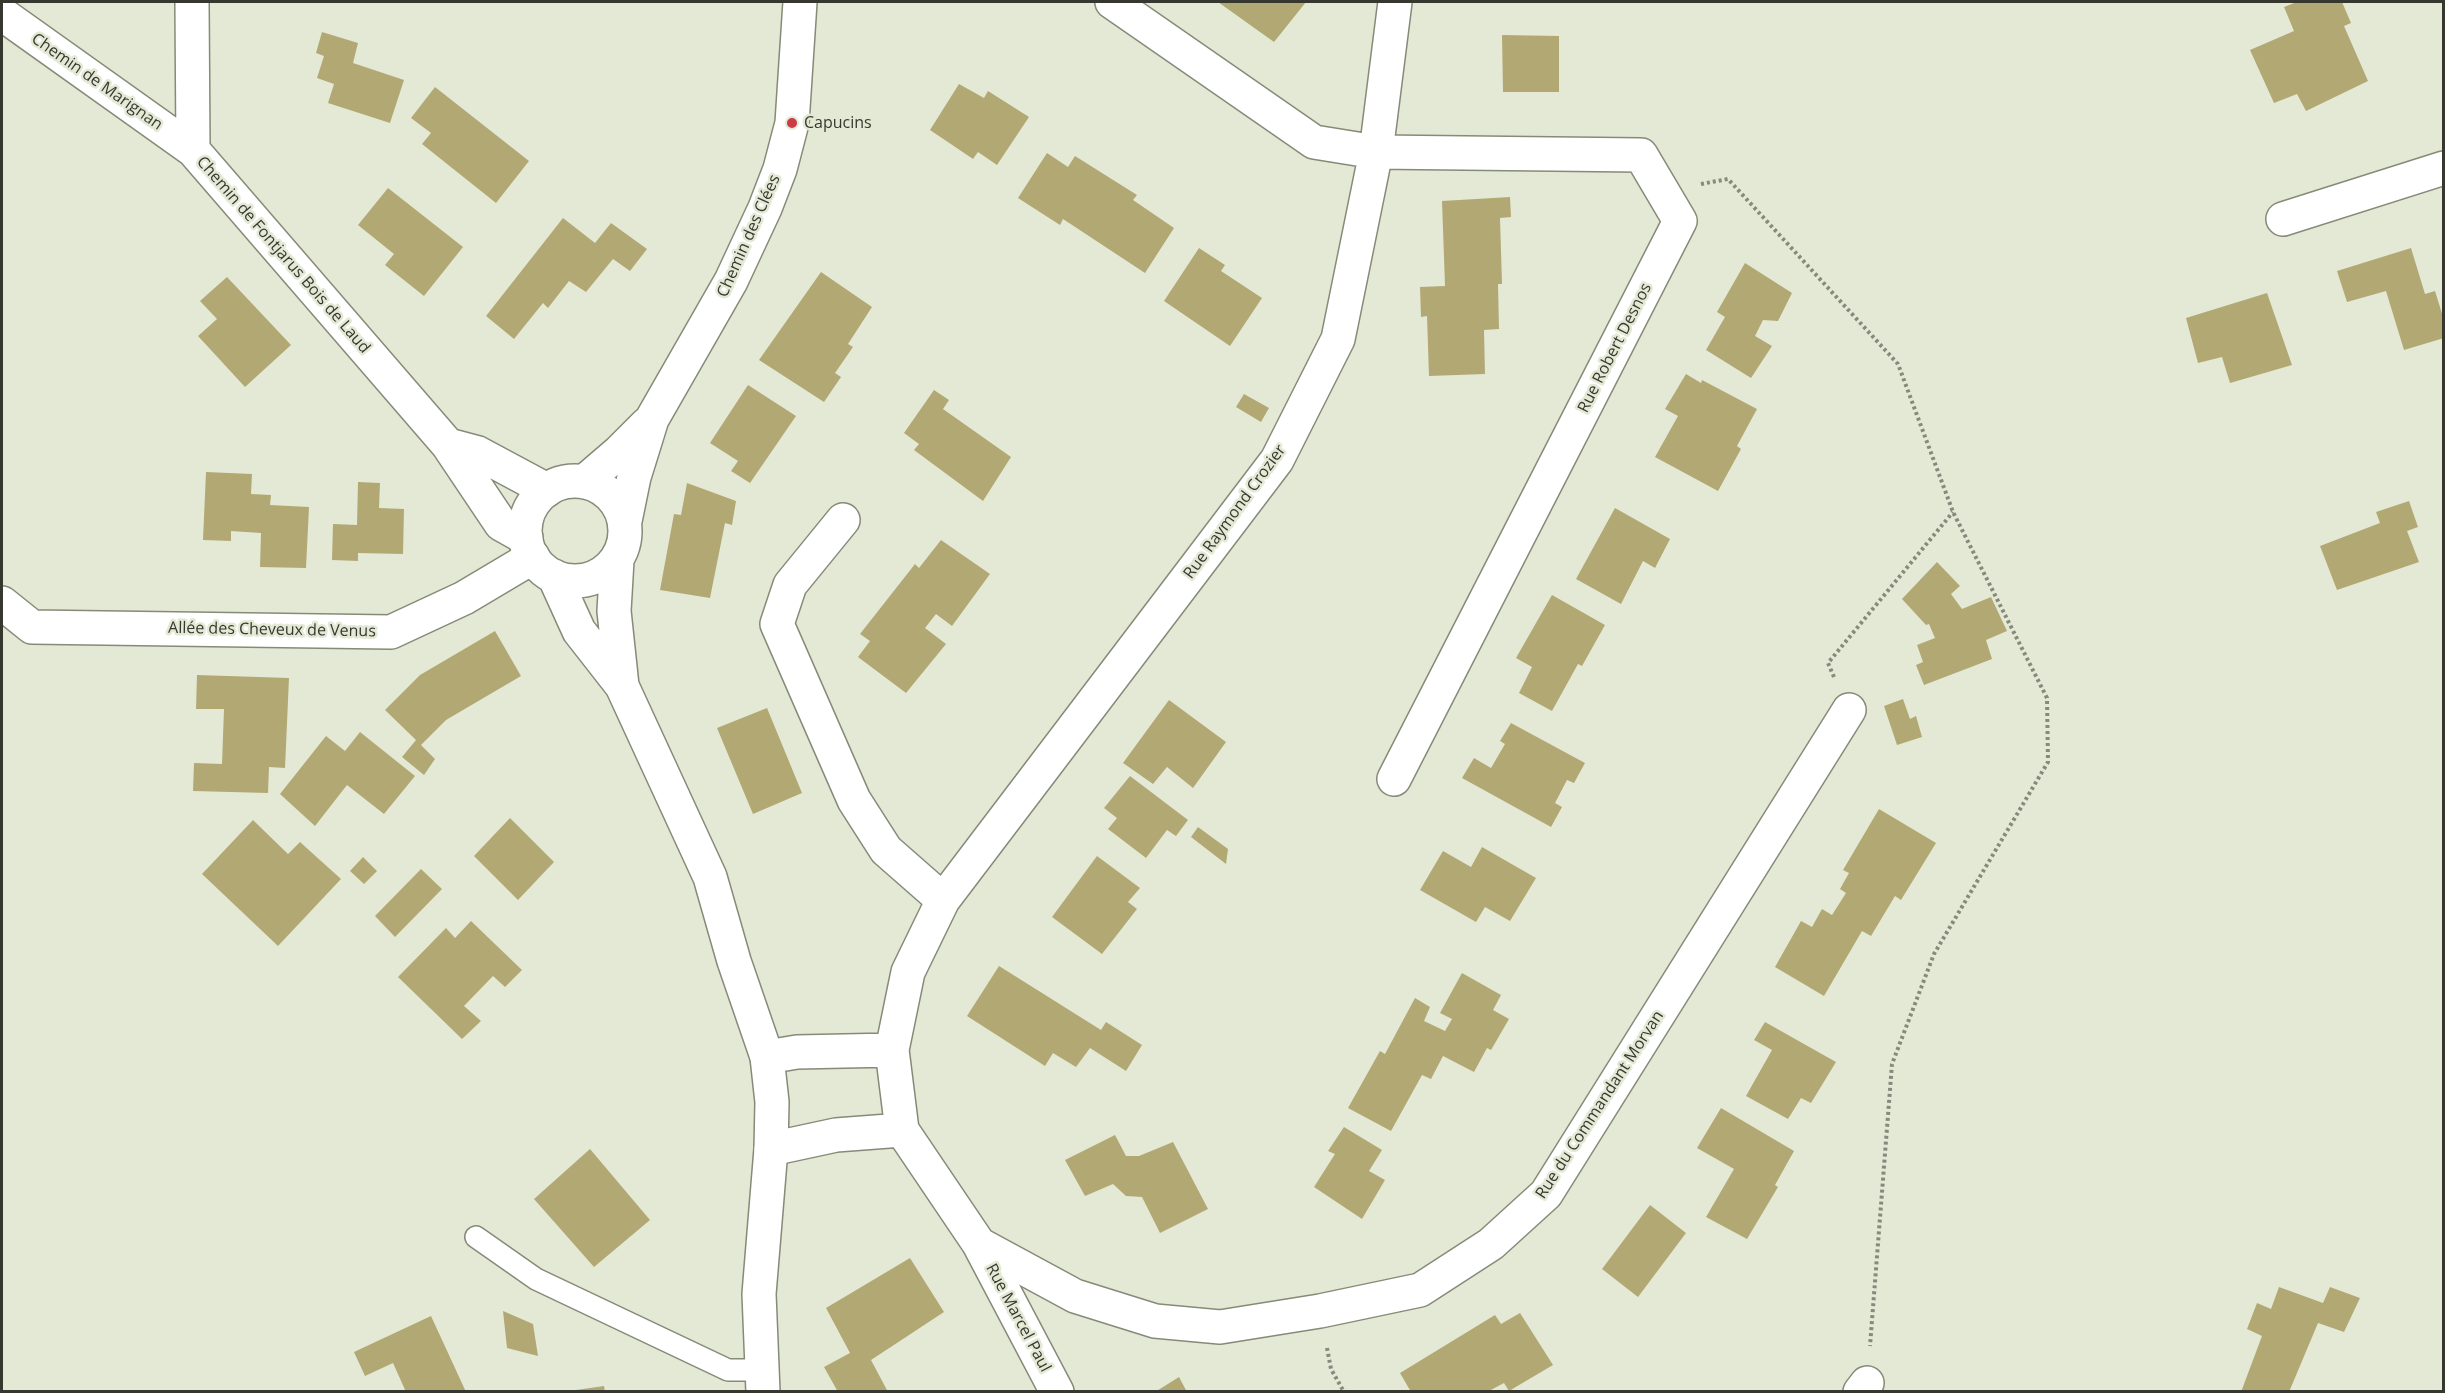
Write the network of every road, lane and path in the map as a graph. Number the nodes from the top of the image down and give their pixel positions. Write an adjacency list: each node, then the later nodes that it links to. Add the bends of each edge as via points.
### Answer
1 (192, 2): 6 (street, Chemin de Fontjarus Bois de Laud)
2 (800, 2): 11 (street, Chemin des Clées, via 792,123 780,169 732,281)
3 (1112, 2): 7 (street, via 1314,142)
4 (1395, 2): 7 (street, Rue Raymond Crozier)
5 (2, 14): 6 (street, Chemin de Marignan)
6 (193, 150): 12 (street, Chemin de Fontjarus Bois de Laud)
7 (1376, 152): 9 (street, Rue Robert Desnos, via 1641,155); 24 (street, Rue Raymond Crozier, via 1338,339 1277,460)
8 (2444, 168): 10 (street)
9 (1663, 192): 15 (path, via 1728,178 1898,364); 23 (street, Rue Robert Desnos, via 1680,222)
10 (2283, 219)
11 (652, 419): 13 (street, Chemin des Clées, via 620,453); 17 (street, Chemin des Clées)
12 (448, 445): 14 (street, via 487,458); 18 (street, Chemin de Fontjarus Bois de Laud, via 501,524)
13 (584, 482): 14 (street, via 564,482); 17 (street, via 603,489 617,502)
14 (547, 490): 18 (street, via 533,504 527,520)
15 (1953, 512): 22 (path, via 1828,663); 33 (path, via 2047,698 2048,762 1934,954 1892,1064)
16 (843, 520): 24 (street, via 790,585 777,624 854,800 886,850)
17 (625, 521): 19 (street, via 624,541)
18 (537, 557): 19 (street, via 568,581 583,581 602,574); 20 (street, Allée des Cheveux de Venus, via 464,598 391,632 32,627); 21 (street, via 579,631)
19 (616, 560): 21 (street, via 614,611)
20 (2, 603)
21 (622, 686): 26 (street, via 710,877)
22 (1849, 710): 31 (street, Rue du Commandant Morvan, via 1546,1194 1491,1244 1420,1290)
23 (1394, 779)
24 (943, 900): 25 (street, Rue Raymond Crozier, via 908,972)
25 (892, 1050): 26 (street, via 797,1052); 27 (street, Rue du Commandant Morvan)
26 (766, 1057): 28 (street, via 772,1102)
27 (902, 1130): 28 (street, via 836,1135); 30 (street, Rue du Commandant Morvan)
28 (771, 1149): 32 (street, via 759,1294)
29 (476, 1237): 32 (lane, via 536,1279 728,1370)
30 (979, 1244): 31 (street, Rue du Commandant Morvan, via 1075,1296 1155,1321 1220,1327); 34 (street, Rue Marcel Paul)
31 (1320, 1311): 35 (path, via 1331,1369)
32 (763, 1381)
33 (1863, 1387)
34 (1057, 1392)
35 (1344, 1392)

